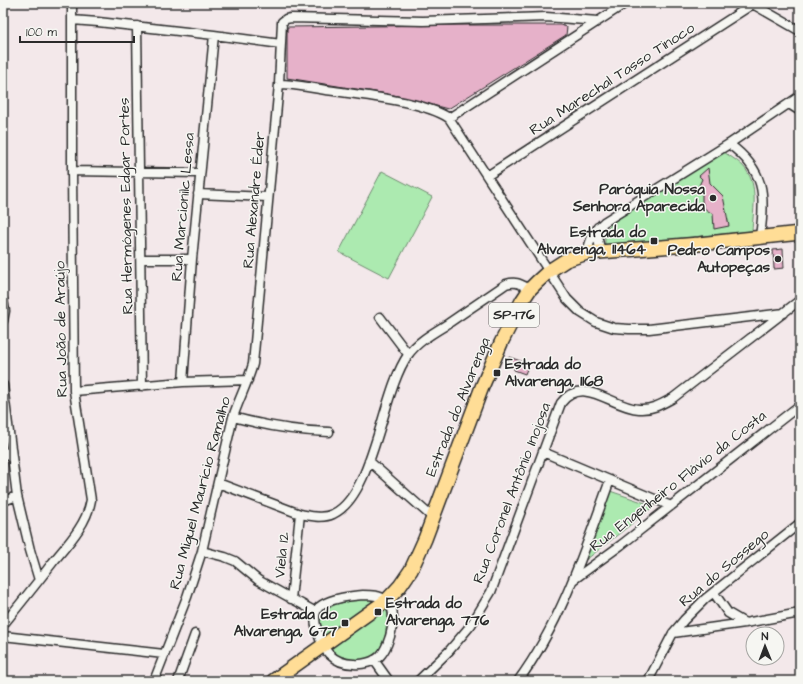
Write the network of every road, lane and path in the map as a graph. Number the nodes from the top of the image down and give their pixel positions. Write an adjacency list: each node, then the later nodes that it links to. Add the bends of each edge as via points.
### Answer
1 (72, 3): 4 (street, Rua João de Araújo)
2 (626, 3): 5 (street)
3 (752, 4): 7 (street); 19 (street, Rua Marechal Tasso Tinoco)
4 (72, 20): 6 (street); 16 (street, Rua João de Araújo)
5 (598, 21): 9 (street, Rua Alexandre Éder, via 546,17 423,21 291,18 282,22); 14 (street)
6 (137, 26): 8 (street); 17 (street, Rua Hermógenes Edgar Portes)
7 (800, 31)
8 (214, 35): 9 (street); 18 (street, Rua Marcionilc Lessa)
9 (281, 44): 10 (street, Rua Alexandre Éder)
10 (279, 84): 14 (street, via 369,96 442,113); 21 (street, Rua Alexandre Éder)
11 (800, 96): 12 (street)
12 (789, 104): 13 (street); 15 (street)
13 (800, 111)
14 (449, 118): 19 (street)
15 (729, 144): 22 (street); 24 (street, via 746,157 759,179 764,211)
16 (72, 171): 17 (street); 41 (street, Rua João de Araújo)
17 (139, 172): 18 (street); 27 (street, Rua Hermógenes Edgar Portes)
18 (200, 173): 20 (street, Rua Marcionilc Lessa)
19 (487, 176): 29 (street)
20 (198, 194): 21 (street); 28 (street, Rua Marcionilc Lessa)
21 (267, 197): 37 (street, Rua Alexandre Éder, via 253,364)
22 (598, 227): 25 (street); 26 (street, via 592,236)
23 (800, 233): 24 (main road, Estrada do Alvarenga / SP-176)
24 (760, 236): 25 (main road, Estrada do Alvarenga / SP-176)
25 (601, 252): 26 (main road, Estrada do Alvarenga / SP-176)
26 (587, 253): 29 (main road, Estrada do Alvarenga / SP-176, via 566,260)
27 (141, 259): 28 (street); 40 (street, Rua Hermógenes Edgar Portes)
28 (192, 259): 38 (street, Rua Marcionilc Lessa)
29 (549, 272): 30 (main road, Estrada do Alvarenga / SP-176); 33 (street, via 567,299 580,312 596,322 614,328 649,329)
30 (530, 290): 36 (street, via 519,283 506,284 429,336); 55 (main road, Estrada do Alvarenga / SP-176, via 501,342)
31 (3, 300): 35 (street)
32 (800, 300): 33 (street, Rua Coronel Antônio Inojosa)
33 (784, 313): 46 (street, Rua Coronel Antônio Inojosa, via 674,398 650,409 626,406 584,391 566,397 561,403)
34 (380, 317): 36 (street)
35 (3, 321)
36 (408, 354): 48 (street, via 395,381)
37 (248, 380): 38 (street); 43 (street, Rua Miguel Maurício Ramalho)
38 (183, 382): 40 (street)
39 (3, 385): 47 (street)
40 (142, 386): 41 (street)
41 (74, 391): 58 (street, Rua João de Araújo, via 91,500 85,519)
42 (800, 405): 53 (street, Rua Engenheiro Flávio da Costa)
43 (233, 417): 44 (street, via 280,429); 50 (street, Rua Miguel Maurício Ramalho)
44 (329, 432)
45 (3, 451): 47 (street)
46 (543, 452): 49 (street); 77 (street, Rua Coronel Antônio Inojosa, via 491,592 471,625 450,652)
47 (12, 459): 51 (street)
48 (369, 461): 54 (street, via 360,482 341,508 333,514 323,516); 55 (street)
49 (610, 480): 53 (street); 59 (street)
50 (218, 483): 54 (street); 57 (street, Rua Miguel Maurício Ramalho)
51 (17, 496): 52 (street); 58 (street)
52 (3, 501)
53 (671, 506): 59 (street, Rua Engenheiro Flávio da Costa)
54 (300, 514): 61 (street, Viela 12)
55 (432, 517): 62 (main road, Estrada do Alvarenga / SP-176, via 412,570)
56 (800, 523): 60 (street, Rua do Sossego)
57 (202, 551): 61 (street, via 235,561 258,580); 71 (street, Rua Miguel Maurício Ramalho)
58 (39, 580): 66 (street, Rua João de Araújo)
59 (573, 580): 78 (street, via 550,630)
60 (714, 593): 65 (street, via 728,613); 68 (street, Rua do Sossego, via 705,599)
61 (292, 599): 63 (street)
62 (387, 600): 63 (street, via 375,596 350,596 326,603); 70 (main road, Estrada do Alvarenga / SP-176); 72 (street, via 391,607 392,627 386,648)
63 (316, 612): 70 (street)
64 (800, 614): 65 (street)
65 (745, 623): 68 (street)
66 (3, 625)
67 (195, 634): 74 (street)
68 (673, 634): 79 (street, Rua do Sossego)
69 (3, 636): 71 (street)
70 (322, 646): 72 (street, via 339,661 364,664); 75 (main road, Estrada do Alvarenga / SP-176)
71 (164, 654): 73 (street, Rua Miguel Maurício Ramalho)
72 (374, 660): 76 (street)
73 (154, 681)
74 (178, 681)
75 (273, 681)
76 (389, 681)
77 (418, 681)
78 (518, 681)
79 (648, 681)

